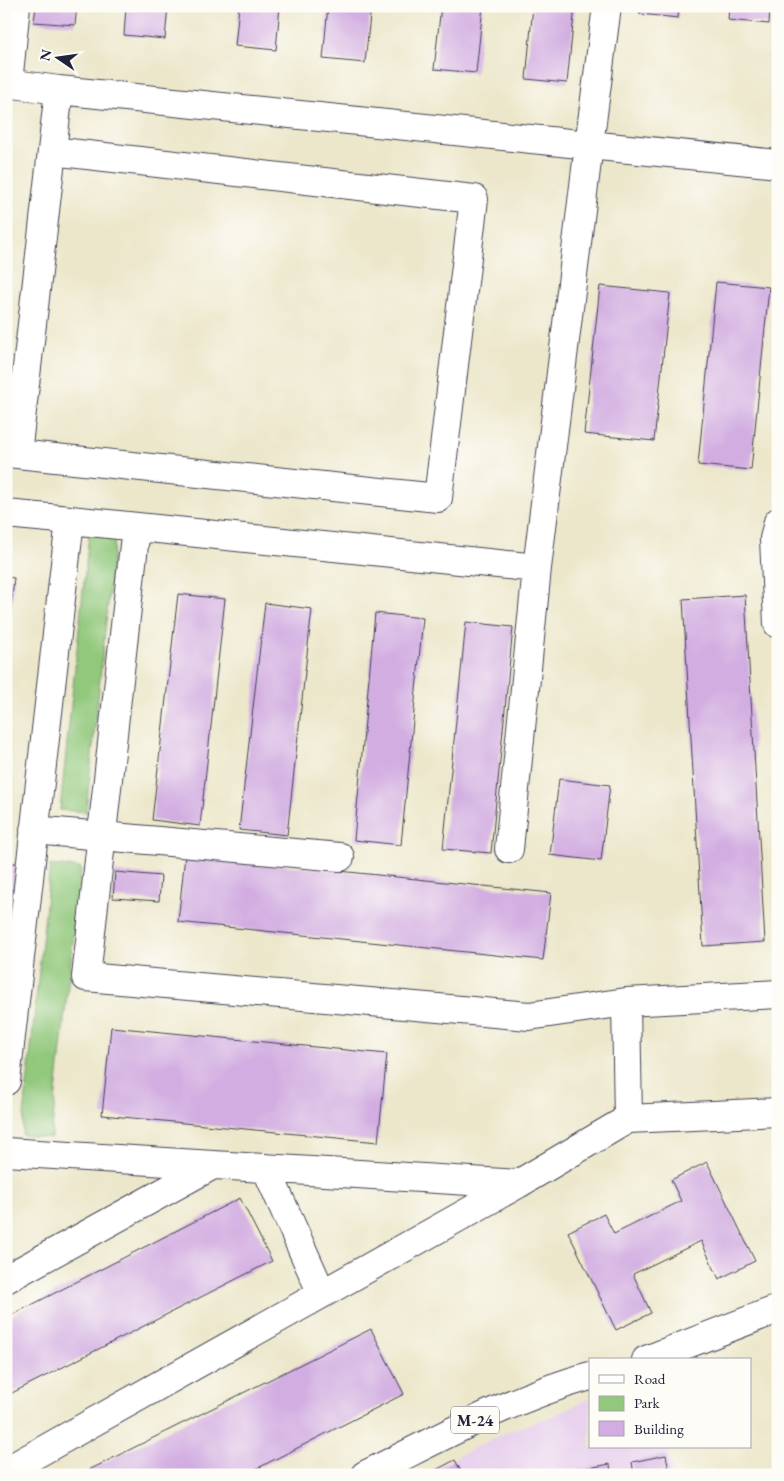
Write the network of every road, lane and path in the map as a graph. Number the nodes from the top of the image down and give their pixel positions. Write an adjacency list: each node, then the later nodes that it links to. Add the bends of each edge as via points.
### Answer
1 (16, 6): 3 (main road)
2 (607, 6): 5 (main road)
3 (7, 83): 4 (main road)
4 (59, 90): 5 (main road); 6 (main road)
5 (589, 144): 7 (main road); 13 (main road)
6 (52, 151): 8 (main road); 8 (main road, via 474,199 438,498)
7 (778, 164)
8 (12, 454)
9 (6, 514): 10 (main road)
10 (70, 520): 12 (main road); 15 (main road)
11 (778, 522): 14 (main road, via 774,539)
12 (136, 527): 13 (main road); 16 (main road)
13 (537, 568): 17 (main road)
14 (778, 624)
15 (34, 830): 16 (main road); 21 (main road)
16 (102, 837): 18 (main road); 20 (main road, via 86,977 529,1016)
17 (509, 849)
18 (340, 857)
19 (778, 994): 20 (main road)
20 (626, 1002): 24 (main road)
21 (8, 1045): 22 (main road)
22 (6, 1081)
23 (778, 1112): 24 (main road)
24 (628, 1119): 28 (main road)
25 (6, 1152): 26 (main road)
26 (213, 1165): 27 (main road); 29 (main road)
27 (266, 1168): 28 (main road); 30 (main road)
28 (518, 1184): 30 (main road)
29 (6, 1280)
30 (322, 1294): 34 (main road)
31 (778, 1309): 32 (main road)
32 (651, 1358)
33 (589, 1376): 35 (main road, М-24, via 564,1383 481,1418)
34 (6, 1471)
35 (365, 1475)

